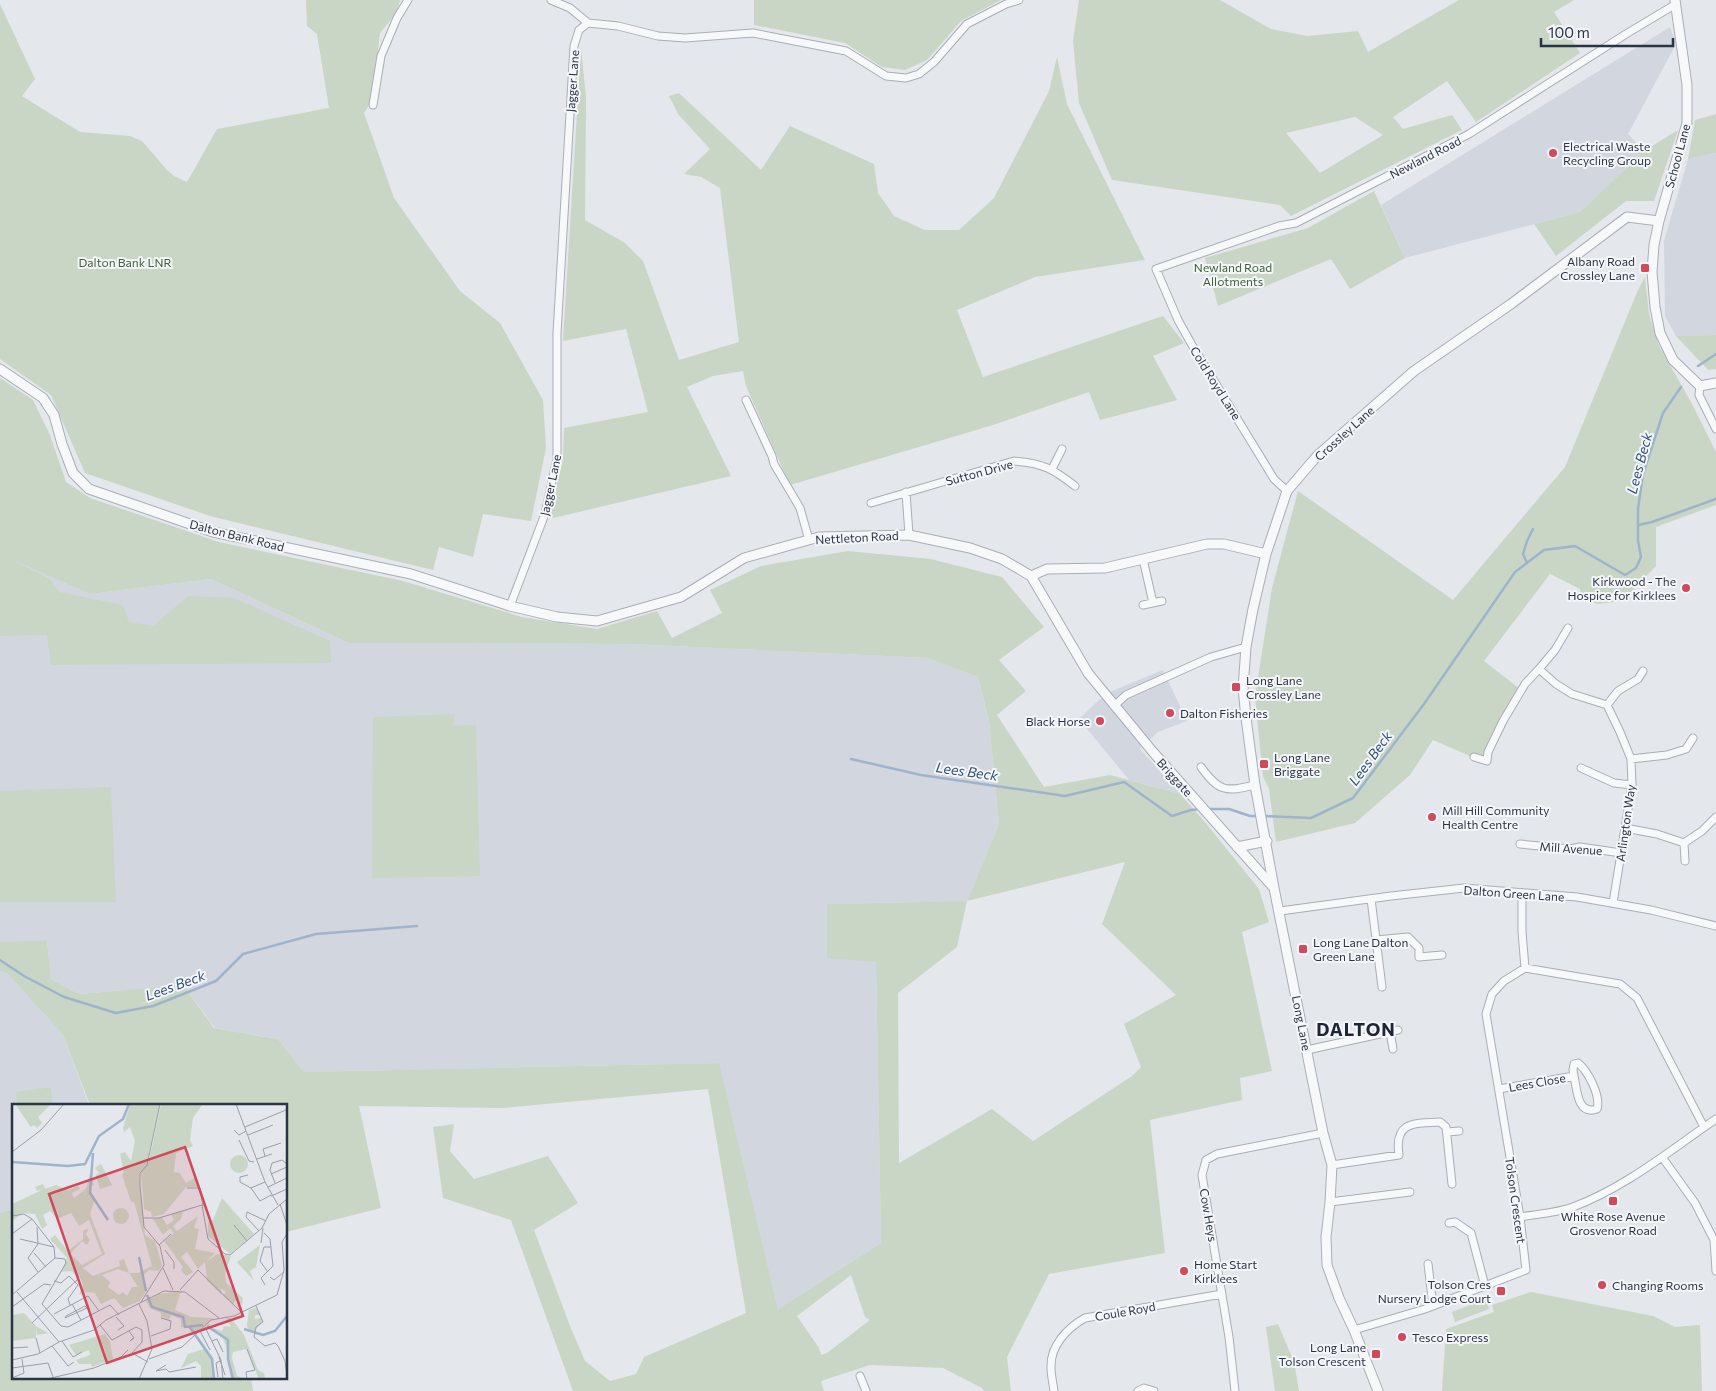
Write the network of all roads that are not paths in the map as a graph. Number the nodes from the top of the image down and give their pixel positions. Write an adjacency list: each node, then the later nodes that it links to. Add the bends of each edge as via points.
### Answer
1 (408, 0): 6 (street, via 381,56)
2 (551, 0): 5 (street, via 570,8)
3 (1019, 0): 5 (street, via 968,24 934,62 919,74 906,78 886,76 846,52 752,33 685,38)
4 (1675, 2): 7 (street, School Lane, via 1687,85 1687,123); 8 (street, Newland Road, via 1468,134 1296,223)
5 (588, 23): 28 (street, Jagger Lane, via 580,30 574,46 557,333 557,459 545,514)
6 (374, 106)
7 (1659, 221): 11 (street, School Lane, via 1652,272 1660,333 1673,360); 17 (street, Crossley Lane, via 1627,217 1511,304 1414,371 1317,456)
8 (1156, 269): 17 (street, Cold Royd Lane, via 1192,345 1274,479)
9 (0, 369): 28 (street, Dalton Bank Road, via 43,398 54,415 73,473 89,489 213,532 412,574)
10 (1716, 383): 11 (street)
11 (1700, 386): 13 (street, via 1699,394)
12 (746, 400): 21 (street, via 774,464 800,508)
13 (1716, 429)
14 (1062, 449): 15 (street)
15 (1052, 469): 16 (street, Sutton Drive); 18 (street, Sutton Drive, via 1031,462 1014,461)
16 (1075, 486)
17 (1287, 491): 22 (street, Crossley Lane)
18 (906, 492): 19 (street, Sutton Drive); 20 (street)
19 (871, 503)
20 (908, 535): 21 (street, Nettleton Road); 24 (street, Nettleton Road, via 970,548 1002,559)
21 (808, 540): 28 (street, Nettleton Road, via 744,558 681,597 597,621 557,617)
22 (1266, 554): 23 (street, via 1224,544 1207,544); 30 (street, Crossley Lane)
23 (1143, 559): 24 (street, via 1104,568 1047,570); 26 (street)
24 (1031, 576): 34 (street, Nettleton Road, via 1088,673)
25 (1162, 601): 26 (street)
26 (1152, 603): 27 (street)
27 (1143, 605)
28 (510, 606)
29 (1568, 628): 31 (street)
30 (1246, 646): 34 (street, via 1211,657 1126,695); 40 (street, Long Lane, via 1243,688)
31 (1539, 669): 33 (street, via 1572,694); 36 (street, via 1525,684 1503,721 1487,761)
32 (1643, 671): 33 (street, via 1618,691)
33 (1607, 705): 37 (street, Arlington Way)
34 (1114, 706): 47 (street, Briggate)
35 (1693, 738): 37 (street, via 1686,749 1667,755)
36 (1474, 757)
37 (1631, 759): 41 (street, Arlington Way)
38 (1201, 767): 40 (street, via 1222,788 1236,790)
39 (1581, 768): 41 (street, via 1614,783)
40 (1256, 785): 44 (street, Long Lane)
41 (1632, 785): 43 (street, Arlington Way)
42 (1716, 817): 45 (street)
43 (1625, 828): 45 (street); 48 (street, Arlington Way)
44 (1267, 842): 47 (street); 50 (street, Long Lane)
45 (1684, 843): 49 (street)
46 (1520, 844): 48 (street, Mill Avenue)
47 (1237, 847): 50 (street, Briggate)
48 (1621, 853): 53 (street, Arlington Way)
49 (1685, 861)
50 (1274, 888): 54 (street, Long Lane)
51 (1522, 893): 52 (street, Dalton Green Lane, via 1464,888); 53 (street, Dalton Green Lane); 58 (street)
52 (1371, 899): 54 (street, Dalton Green Lane); 56 (street)
53 (1613, 903): 55 (street, Dalton Green Lane)
54 (1280, 911): 63 (street, Long Lane)
55 (1716, 926)
56 (1376, 940): 57 (street, via 1408,938 1419,948 1419,957); 59 (street)
57 (1442, 955)
58 (1525, 968): 65 (street, Tolson Crescent, via 1504,980 1492,994 1486,1014); 67 (street, via 1620,984 1637,998)
59 (1382, 987)
60 (1398, 1030): 61 (street)
61 (1390, 1032): 62 (street); 63 (street)
62 (1393, 1049)
63 (1307, 1050): 70 (street, Long Lane)
64 (1574, 1076): 64 (street, Lees Close, via 1572,1070 1578,1063 1584,1068 1599,1098 1597,1109 1586,1110 1581,1105); 65 (street, Lees Close)
65 (1499, 1089): 76 (street, Tolson Crescent)
66 (1716, 1119): 67 (street)
67 (1704, 1127): 71 (street)
68 (1459, 1131): 69 (street)
69 (1446, 1132): 72 (street, via 1446,1127 1440,1122 1411,1125 1401,1131 1397,1141 1399,1155); 73 (street)
70 (1323, 1133): 72 (street, Long Lane); 81 (street, Cow Heys, via 1217,1154 1206,1160 1202,1176)
71 (1662, 1158): 76 (street, via 1607,1192 1571,1208); 79 (street, via 1694,1203 1714,1240)
72 (1332, 1165): 75 (street, Long Lane)
73 (1452, 1184)
74 (1410, 1192): 75 (street)
75 (1330, 1202): 83 (street, Long Lane, via 1327,1265)
76 (1520, 1217): 80 (street, Tolson Crescent, via 1526,1270)
77 (1449, 1223): 80 (street, via 1456,1222 1471,1234)
78 (1428, 1264): 82 (street, via 1426,1286)
79 (1716, 1271)
80 (1485, 1286): 82 (street, Tolson Crescent)
81 (1222, 1294): 86 (street, Coule Royd, via 1085,1318 1074,1324 1054,1348 1050,1366); 89 (street, Cow Heys)
82 (1433, 1306): 83 (street, Tolson Crescent)
83 (1354, 1330): 90 (street, Long Lane)
84 (860, 1376): 85 (street)
85 (866, 1391)
86 (1054, 1391)
87 (1138, 1391): 88 (street, via 1144,1388)
88 (1154, 1391)
89 (1235, 1391)
90 (1378, 1391)

